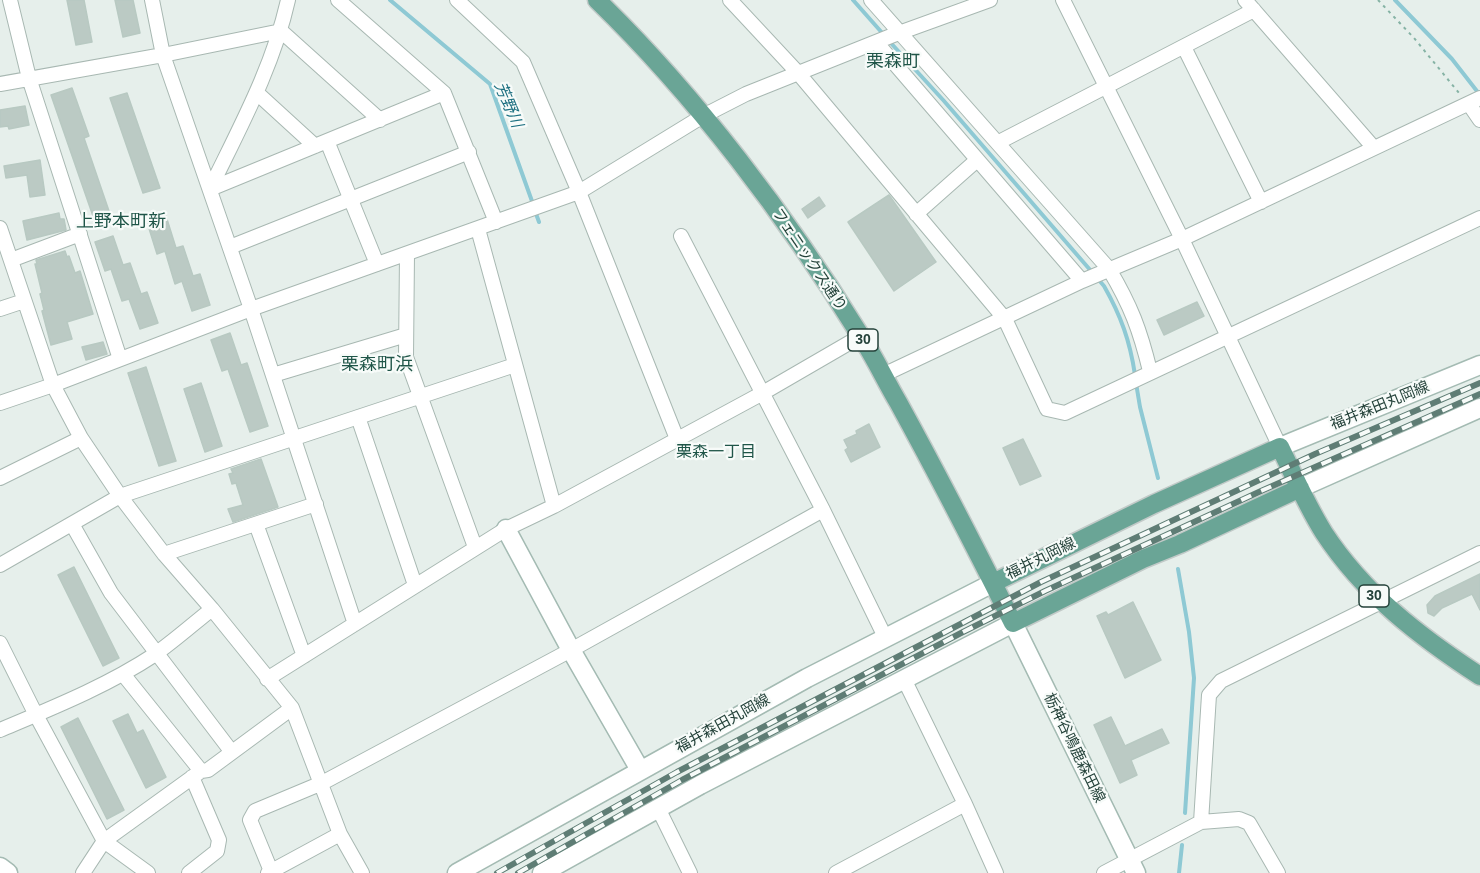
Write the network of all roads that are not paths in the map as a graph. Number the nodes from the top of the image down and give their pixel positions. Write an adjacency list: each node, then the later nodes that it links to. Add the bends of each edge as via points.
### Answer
1 (10, 0): 18 (street)
2 (152, 0): 16 (street)
3 (288, 0): 12 (street)
4 (338, 0): 22 (street)
5 (457, 0): 33 (street, via 523,62)
6 (597, 0): 24 (main road, フェニックス通り / 30)
7 (730, 0): 17 (street)
8 (871, 0): 13 (street)
9 (990, 0): 13 (street)
10 (1063, 0): 20 (street)
11 (1250, 5): 15 (street); 29 (street)
12 (281, 31): 16 (street); 21 (street); 25 (street)
13 (898, 33): 14 (street); 27 (street)
14 (876, 42): 17 (street); 31 (street)
15 (1184, 47): 20 (street); 35 (street)
16 (163, 55): 18 (street); 32 (street)
17 (799, 74): 24 (street); 36 (street)
18 (29, 78): 19 (street); 41 (street)
19 (0, 84)
20 (1107, 87): 27 (street); 43 (street)
21 (257, 93): 28 (street); 32 (street)
22 (444, 93): 25 (street); 30 (street)
23 (1474, 101): 26 (street); 29 (street)
24 (703, 116): 33 (street); 56 (main road, フェニックス通り / 30, via 769,200)
25 (380, 120): 28 (street)
26 (1480, 120)
27 (999, 142): 48 (street)
28 (321, 143): 32 (street); 34 (street)
29 (1374, 148): 35 (street)
30 (469, 152): 34 (street); 38 (street)
31 (977, 160): 36 (street); 49 (street)
32 (210, 189): 44 (street)
33 (579, 192): 38 (street); 71 (street)
34 (350, 198): 44 (street); 47 (street)
35 (1261, 202): 43 (street)
36 (916, 214): 53 (street)
37 (1480, 218): 55 (street)
38 (496, 222): 40 (street)
39 (0, 228): 46 (street)
40 (478, 229): 45 (street); 58 (street)
41 (80, 234): 46 (street); 57 (street)
42 (681, 236): 64 (street)
43 (1182, 239): 48 (street); 55 (street)
44 (230, 247): 52 (street)
45 (407, 254): 47 (street); 54 (street)
46 (11, 260): 50 (street)
47 (377, 264): 52 (street)
48 (1109, 269): 49 (street); 60 (street, via 1140,331)
49 (1082, 281): 53 (street)
50 (24, 301): 51 (street); 63 (street)
51 (0, 309)
52 (252, 309): 57 (street); 61 (street)
53 (1005, 319): 60 (street, via 1047,409 1065,413); 62 (street)
54 (406, 335): 61 (street); 65 (street, via 406,357)
55 (1227, 335): 60 (street); 72 (street)
56 (861, 336): 62 (main road, フェニックス通り / 30); 64 (street)
57 (120, 359): 63 (street)
58 (515, 365): 65 (street); 77 (street)
59 (1480, 365): 72 (main road, 福井森田丸岡線)
60 (1150, 371)
61 (273, 375): 69 (street)
62 (883, 375): 86 (main road, フェニックス通り / 30)
63 (53, 385): 66 (street); 70 (street)
64 (761, 394): 71 (street); 78 (street)
65 (420, 398): 68 (street); 82 (street)
66 (0, 403)
67 (1480, 408): 74 (main road)
68 (358, 417): 69 (street); 87 (street)
69 (294, 437): 75 (street); 76 (street)
70 (81, 438): 73 (street); 75 (street)
71 (677, 439): 77 (street)
72 (1280, 447): 74 (main road, 30); 86 (main road, 福井丸岡線)
73 (0, 478)
74 (1300, 488): 88 (main road, 30, via 1332,545); 90 (main road)
75 (120, 496): 79 (street); 84 (street)
76 (316, 504): 80 (street); 91 (street)
77 (554, 506): 81 (street)
78 (823, 510): 92 (street); 94 (street)
79 (72, 524): 85 (street); 95 (street, via 111,592)
80 (256, 524): 84 (street); 96 (street)
81 (506, 529): 82 (street); 94 (main road)
82 (475, 547): 87 (street)
83 (1480, 553): 88 (street)
84 (164, 555): 89 (street)
85 (0, 565)
86 (993, 583): 90 (main road, 福井丸岡線 / 30); 92 (main road, 福井森田丸岡線)
87 (415, 585): 91 (street)
88 (1380, 602): 98 (main road, 30, via 1438,649); 110 (street, via 1221,681 1209,694)
89 (212, 609): 95 (street); 99 (street)
90 (1013, 623): 100 (main road); 113 (main road, 栃神谷鳴鹿森田線)
91 (355, 624): 96 (street)
92 (885, 637): 105 (main road, 福井森田丸岡線)
93 (0, 644): 102 (street)
94 (571, 650): 105 (main road); 107 (street)
95 (156, 654): 97 (street); 104 (street)
96 (304, 656): 99 (street)
97 (123, 674): 102 (street); 106 (street)
98 (1480, 676)
99 (267, 679): 101 (street)
100 (904, 679): 108 (street); 109 (main road)
101 (292, 708): 104 (street); 107 (street)
102 (36, 715): 103 (street); 112 (street)
103 (0, 730)
104 (231, 751): 106 (street, via 208,770)
105 (640, 770): 121 (main road, 福井森田丸岡線)
106 (196, 774): 112 (street); 119 (street, via 219,840 217,851)
107 (322, 783): 111 (street); 115 (street, via 255,811 250,820)
108 (965, 804): 124 (street); 125 (street)
109 (658, 808): 122 (main road); 123 (street)
110 (1201, 822): 113 (street); 127 (street, via 1239,819 1249,823)
111 (340, 834): 115 (street); 120 (street)
112 (104, 842): 117 (street); 118 (street)
113 (1132, 866): 126 (street)
114 (0, 867): 116 (main road)
115 (269, 872)
116 (8, 873)
117 (83, 873)
118 (148, 873)
119 (189, 873)
120 (362, 873)
121 (457, 873)
122 (542, 873)
123 (690, 873)
124 (836, 873)
125 (996, 873)
126 (1104, 873)
127 (1278, 873)

